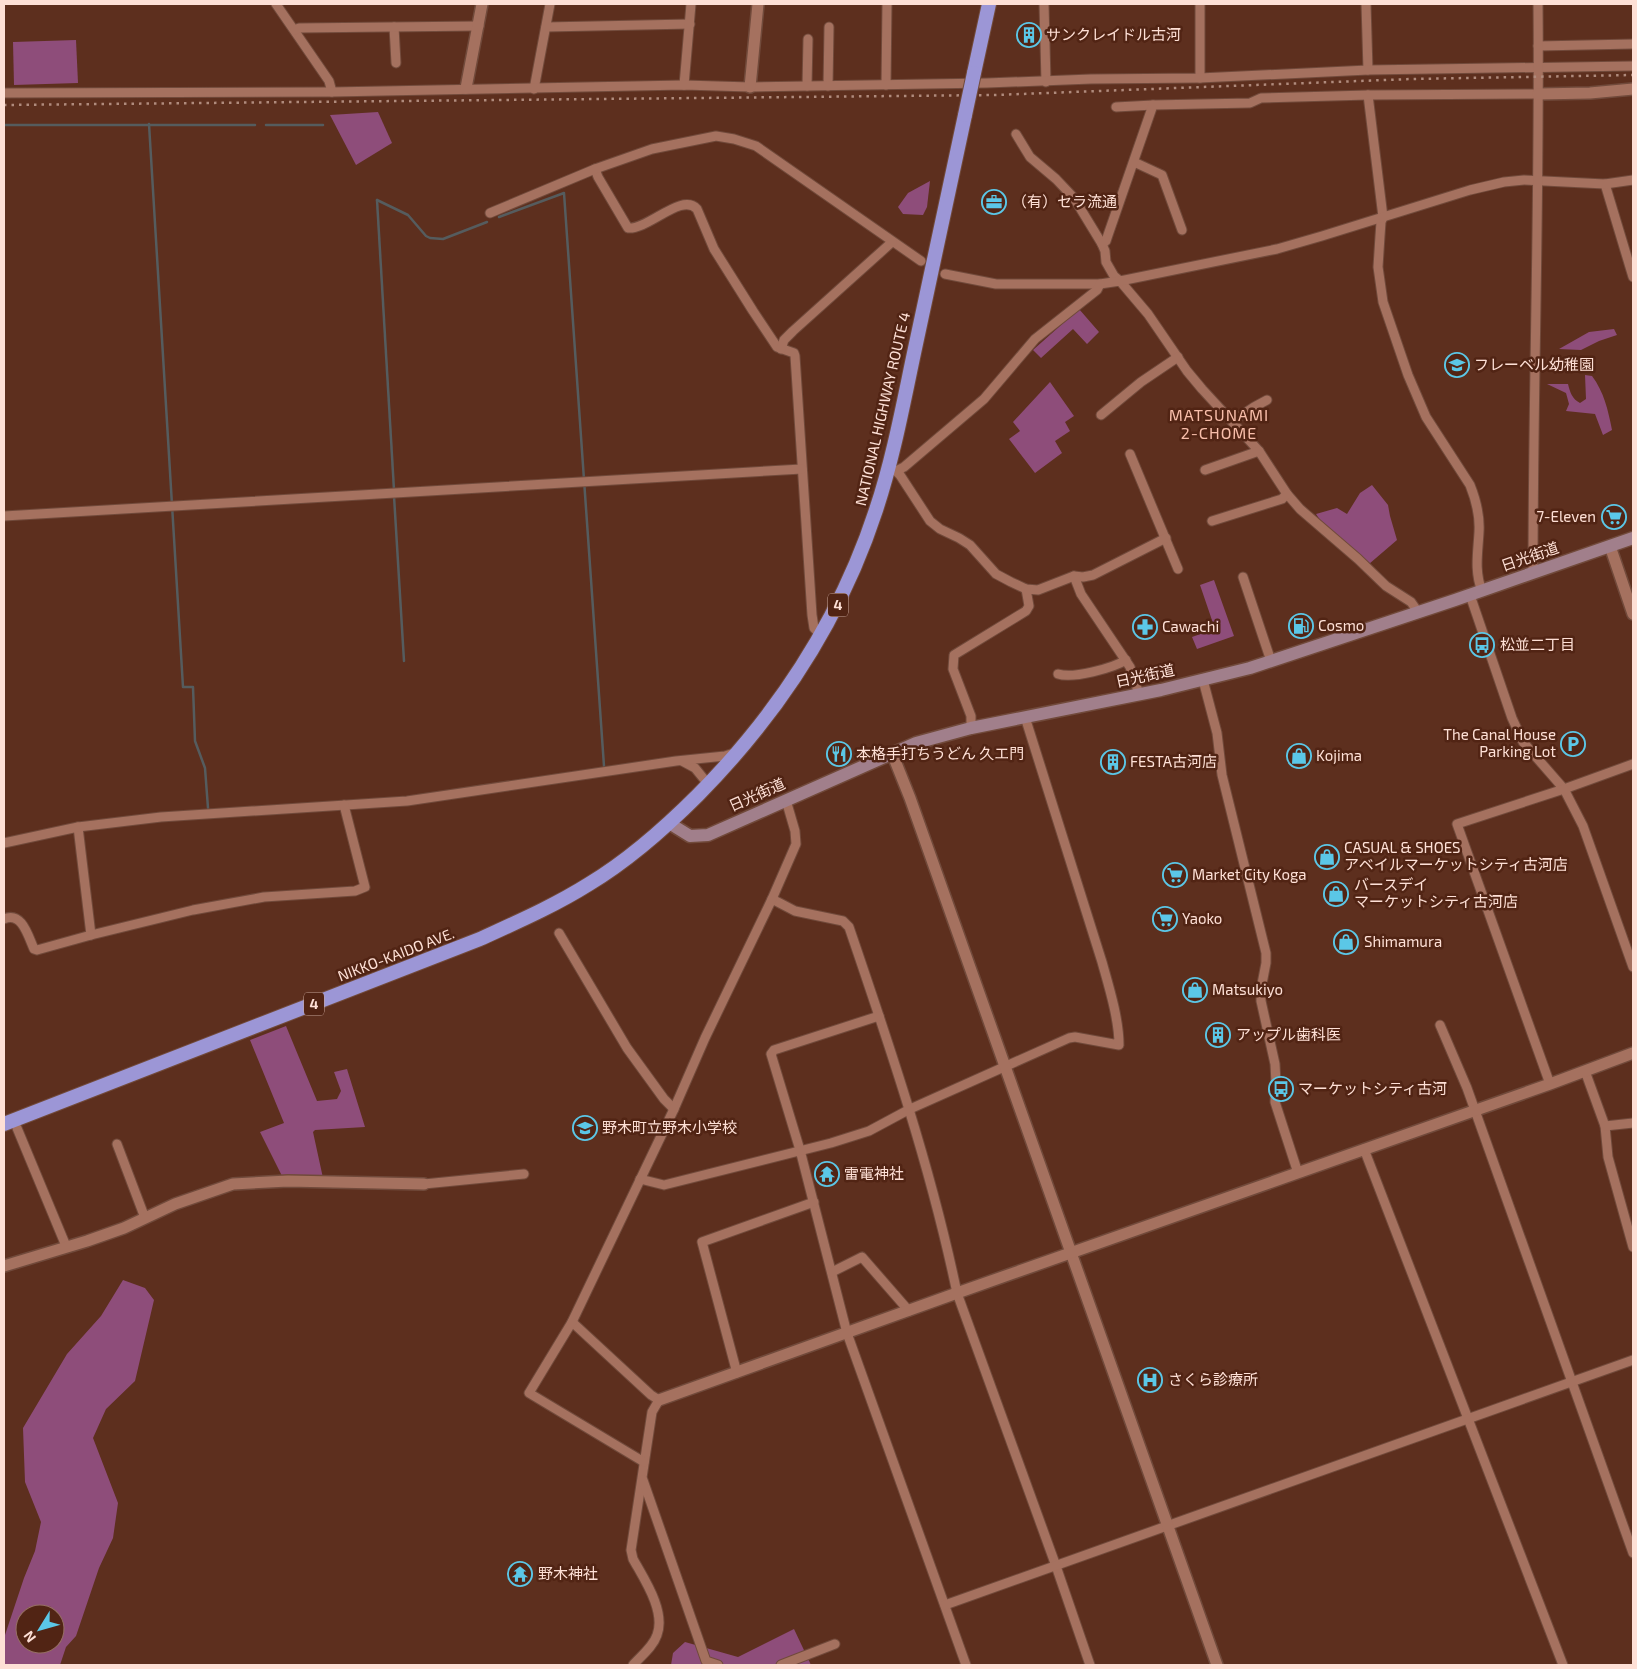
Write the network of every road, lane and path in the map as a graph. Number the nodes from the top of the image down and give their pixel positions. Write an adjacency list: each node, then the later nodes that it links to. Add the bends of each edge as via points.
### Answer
1 (276, 4): 17 (street)
2 (482, 4): 13 (street)
3 (550, 4): 15 (street)
4 (691, 4): 12 (street)
5 (758, 4): 31 (street)
6 (886, 4): 27 (street)
7 (990, 4): 65 (highway, NATIONAL HIGHWAY ROUTE 4 / 4, bridge)
8 (1044, 4): 26 (street)
9 (1200, 4): 25 (street)
10 (1366, 4): 24 (street)
11 (1538, 4): 20 (street)
12 (690, 24): 15 (street); 28 (street)
13 (479, 26): 14 (street); 32 (street)
14 (394, 27): 17 (street); 21 (street)
15 (546, 27): 33 (street)
16 (829, 27): 30 (street)
17 (295, 30): 35 (street, via 329,81)
18 (808, 40): 29 (street)
19 (1633, 44): 20 (street)
20 (1538, 46): 23 (street)
21 (396, 63)
22 (1633, 66): 23 (street)
23 (1538, 67): 24 (street); 37 (street)
24 (1368, 70): 25 (street)
25 (1200, 78): 26 (street)
26 (1046, 82): 27 (street)
27 (886, 84): 30 (street)
28 (684, 85): 31 (street); 33 (street)
29 (807, 86): 30 (street); 31 (street)
30 (828, 86)
31 (750, 87)
32 (466, 88): 33 (street); 35 (street)
33 (534, 89)
34 (1633, 89): 37 (street)
35 (332, 92): 36 (street)
36 (4, 93)
37 (1538, 94): 38 (street); 45 (street)
38 (1368, 95): 39 (street); 48 (street)
39 (1154, 106): 40 (street); 42 (street)
40 (1116, 107)
41 (1016, 134): 51 (street, via 1030,157 1074,198)
42 (1134, 162): 49 (street, via 1162,175); 51 (street, via 1106,241)
43 (595, 169): 47 (street); 50 (street, via 677,143 716,136 734,139 756,146 773,157); 57 (street, via 628,228 682,205 694,206 727,271)
44 (1633, 180): 46 (street)
45 (1538, 181): 46 (street); 48 (street, via 1504,182); 74 (street)
46 (1606, 184): 54 (street)
47 (490, 213)
48 (1383, 217): 55 (street, via 1277,249); 78 (street, via 1378,267 1383,302 1426,417 1475,496 1479,530)
49 (1182, 230)
50 (892, 242): 52 (street); 57 (street, via 793,331)
51 (1102, 244): 55 (street, via 1106,262)
52 (921, 261)
53 (945, 274): 56 (street, via 996,284)
54 (1633, 277)
55 (1120, 281): 56 (street); 58 (street)
56 (1100, 284): 65 (street, via 1097,290 1035,339 984,399 904,467)
57 (781, 349): 64 (street, via 795,356)
58 (1178, 357): 60 (street, via 1141,382); 61 (street)
59 (1266, 400): 61 (street)
60 (1101, 416)
61 (1233, 422): 62 (street)
62 (1259, 451): 66 (street); 67 (street)
63 (1130, 454): 70 (street)
64 (802, 469): 68 (street); 81 (street, via 812,615 814,628)
65 (892, 469): 77 (street, via 930,521 970,546 996,574); 81 (highway, NATIONAL HIGHWAY ROUTE 4 / 4, via 866,540)
66 (1205, 470)
67 (1287, 494): 69 (street, via 1282,499); 79 (street, via 1386,586 1412,602)
68 (4, 516)
69 (1212, 521)
70 (1166, 538): 73 (street); 75 (street, via 1093,575)
71 (1633, 538): 72 (main road, 日光街道)
72 (1610, 546): 74 (main road, 日光街道); 80 (street)
73 (1178, 569)
74 (1534, 573): 78 (main road, 日光街道)
75 (1074, 576): 77 (street, via 1038,590); 82 (street, via 1081,594)
76 (1243, 577): 83 (street)
77 (1026, 589): 88 (street, via 1029,606 1026,611 954,655 953,669 971,716)
78 (1476, 593): 79 (main road, 日光街道); 94 (street, via 1512,718 1523,742)
79 (1418, 612): 83 (main road, 日光街道)
80 (1633, 614)
81 (822, 636): 89 (highway, NATIONAL HIGHWAY ROUTE 4 / 4, via 768,716)
82 (1126, 660): 84 (street, via 1078,674); 86 (street)
83 (1271, 660): 85 (main road, 日光街道)
84 (1058, 674)
85 (1203, 680): 86 (main road, 日光街道); 120 (street, via 1217,733 1222,775 1266,953 1261,1001 1275,1064 1275,1102)
86 (1139, 694): 87 (main road, 日光街道)
87 (1025, 718): 88 (main road, 日光街道); 108 (street, via 1102,962 1119,1045 1069,1038)
88 (971, 728): 90 (main road, 日光街道)
89 (739, 751): 91 (street, via 725,756); 93 (highway, NATIONAL HIGHWAY ROUTE 4 / 4)
90 (892, 753): 95 (main road, 日光街道); 108 (street)
91 (682, 761): 93 (street, via 695,768); 96 (street, via 407,801)
92 (1633, 764): 94 (street)
93 (708, 784): 97 (highway, NATIONAL HIGHWAY ROUTE 4 / 4)
94 (1564, 789): 104 (street, via 1583,826); 110 (street, via 1457,824)
95 (785, 800): 97 (main road, 日光街道, via 700,837 690,836); 100 (street, via 796,844)
96 (344, 805): 98 (street, via 161,817); 103 (street, via 365,887 355,891 264,897)
97 (669, 823): 115 (highway, NIKKO-KAIDO AVE. / 4, via 589,884 480,939)
98 (78, 827): 99 (street); 103 (street)
99 (4, 843)
100 (772, 899): 105 (street, via 795,911 843,921 849,927); 111 (street)
101 (4, 919): 103 (street, via 9,916 20,920 37,950)
102 (559, 933): 111 (street, via 627,1048)
103 (91, 935)
104 (1633, 967)
105 (879, 1016): 112 (street); 118 (street, via 774,1050 771,1054)
106 (1440, 1025): 113 (street)
107 (1633, 1053): 109 (street)
108 (1004, 1066): 112 (street); 128 (street)
109 (1585, 1071): 110 (street); 116 (street)
110 (1550, 1084): 113 (street)
111 (674, 1109): 122 (street)
112 (910, 1109): 118 (street, via 869,1130); 131 (street)
113 (1474, 1110): 119 (street); 137 (street)
114 (1633, 1122): 116 (street)
115 (10, 1126): 126 (street)
116 (1605, 1126): 127 (street, via 1608,1157)
117 (117, 1144): 125 (street)
118 (800, 1150): 122 (street, via 664,1185); 124 (street)
119 (1364, 1150): 120 (street); 139 (street)
120 (1298, 1173): 128 (street)
121 (524, 1174): 123 (street)
122 (640, 1179): 133 (street)
123 (424, 1184): 125 (street, via 288,1181 233,1184)
124 (814, 1202): 130 (street); 136 (street, via 702,1242)
125 (145, 1218): 126 (street, via 88,1241)
126 (66, 1246): 129 (street)
127 (1633, 1247)
128 (1071, 1253): 131 (street); 142 (street)
129 (4, 1266)
130 (832, 1272): 132 (street, via 862,1257); 134 (street)
131 (957, 1293): 132 (street); 144 (street)
132 (909, 1311): 134 (street)
133 (572, 1322): 138 (street); 140 (street, via 529,1394)
134 (848, 1333): 136 (street); 145 (street)
135 (1633, 1360): 137 (street)
136 (737, 1373): 138 (street)
137 (1572, 1382): 139 (street); 143 (street)
138 (659, 1400): 140 (street, via 652,1412)
139 (1468, 1418): 142 (street); 153 (street)
140 (644, 1462): 141 (street)
141 (642, 1477): 147 (street, via 631,1550 657,1607 659,1624 658,1635 652,1645); 148 (street, via 706,1661)
142 (1167, 1525): 144 (street); 152 (street)
143 (1633, 1553)
144 (1056, 1566): 145 (street); 151 (street)
145 (945, 1605): 150 (street)
146 (835, 1644): 149 (street)
147 (633, 1665)
148 (718, 1665)
149 (781, 1665)
150 (966, 1665)
151 (1090, 1665)
152 (1217, 1665)
153 (1563, 1665)

